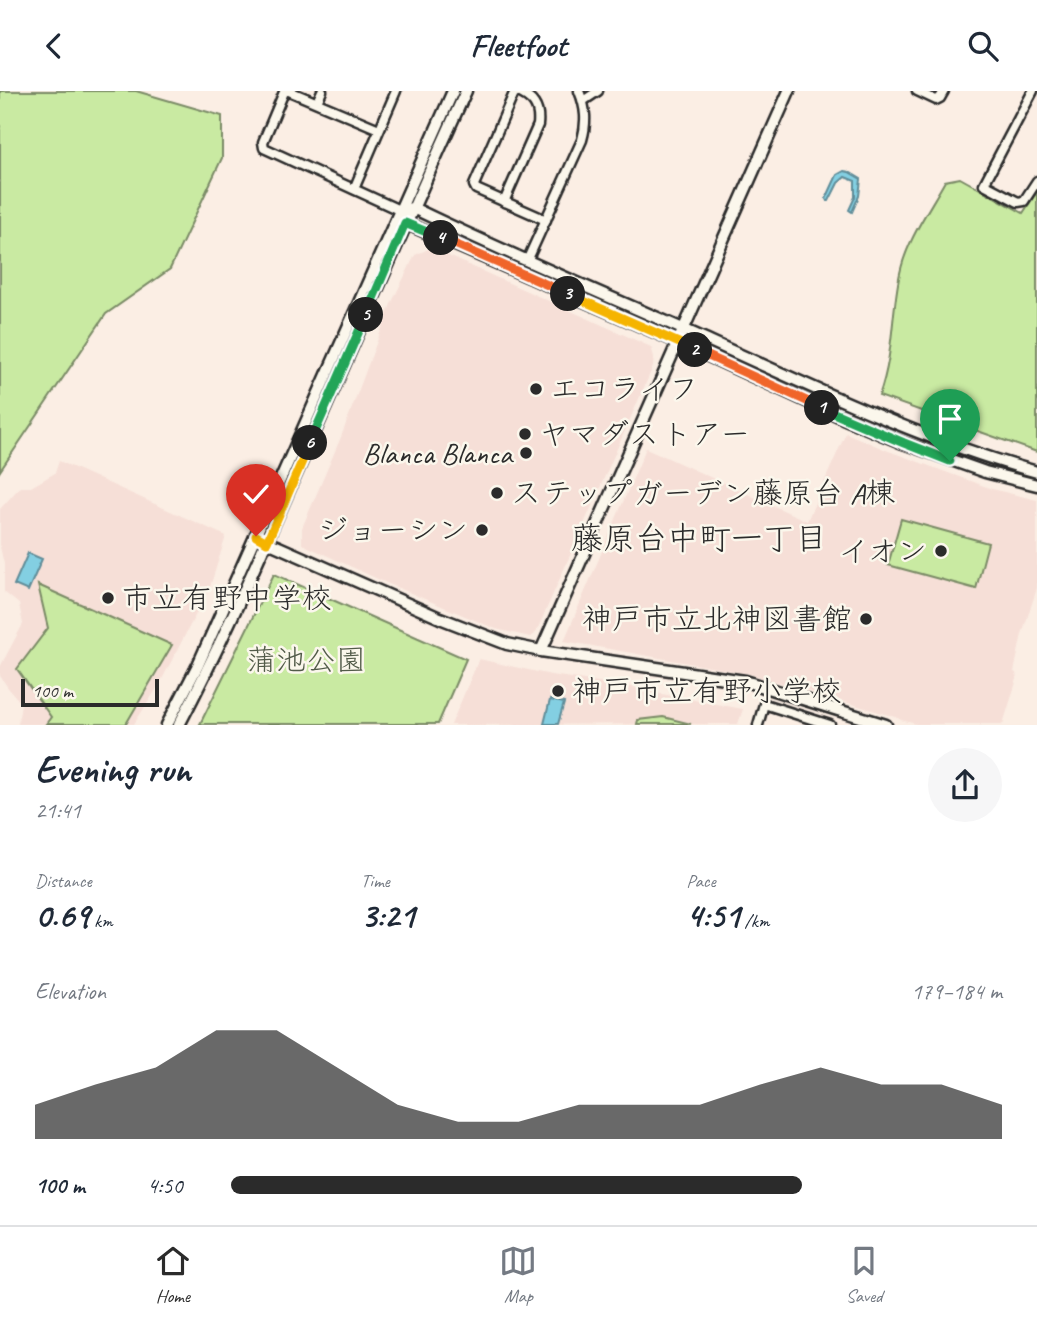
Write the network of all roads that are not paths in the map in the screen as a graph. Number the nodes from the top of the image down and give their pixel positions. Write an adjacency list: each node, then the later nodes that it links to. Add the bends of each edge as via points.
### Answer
1 (288, 91): 14 (street); 17 (street, via 262,142 264,148)
2 (322, 91): 14 (street)
3 (396, 91): 15 (street)
4 (453, 91): 20 (street)
5 (466, 91): 19 (street)
6 (516, 91): 18 (street, via 532,100 539,116); 18 (street, via 474,185)
7 (579, 91): 13 (street)
8 (598, 91): 13 (street)
9 (789, 91): 24 (street)
10 (917, 91): 11 (street, via 936,100)
11 (944, 91)
12 (1033, 91): 16 (street, via 984,184 1018,202 1024,201)
13 (583, 101): 21 (street, via 586,125 582,140)
14 (317, 103): 15 (street)
15 (379, 129): 17 (street)
16 (1037, 181)
17 (354, 188): 20 (street)
18 (504, 202): 21 (street)
19 (413, 208): 20 (street); 22 (street); 23 (street)
20 (399, 210): 22 (street); 28 (street)
21 (546, 220): 23 (street)
22 (405, 223): 25 (street); 29 (street)
23 (527, 261): 24 (street)
24 (683, 329): 25 (street); 26 (street, via 876,415)
25 (678, 342): 27 (street, via 904,443); 30 (street)
26 (1037, 472)
27 (1037, 485)
28 (256, 536): 29 (street); 31 (street)
29 (267, 542): 30 (street, via 507,644); 32 (street)
30 (541, 651): 35 (street, via 745,681)
31 (167, 725)
32 (179, 725)
33 (758, 725): 34 (street, via 764,704)
34 (830, 725)
35 (886, 725)

